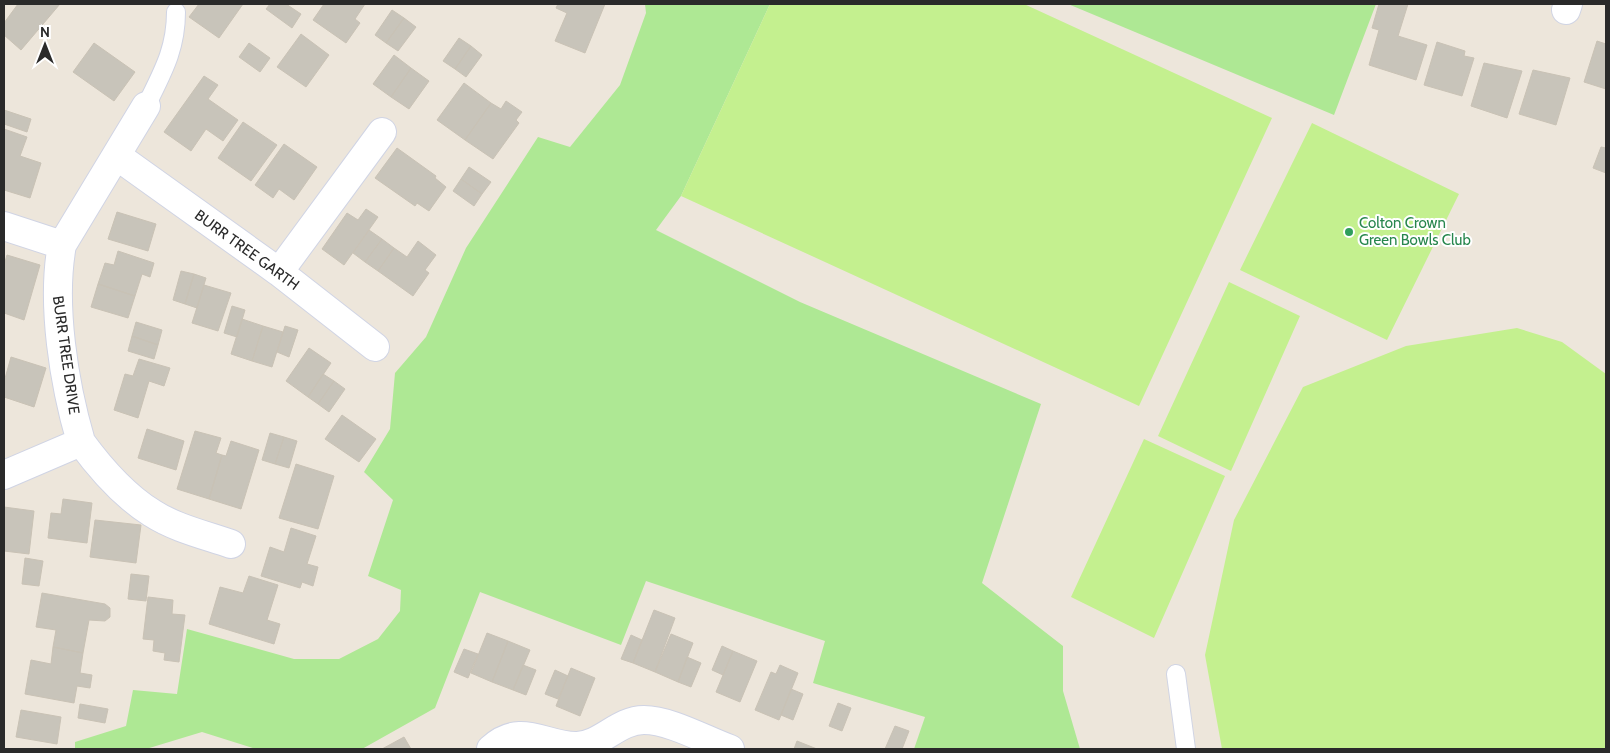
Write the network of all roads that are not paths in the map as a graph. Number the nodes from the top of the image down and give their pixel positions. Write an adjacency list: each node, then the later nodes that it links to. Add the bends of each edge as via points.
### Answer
1 (176, 12): 2 (lane, via 171,55)
2 (146, 106): 4 (street)
3 (382, 132): 7 (street)
4 (117, 156): 6 (street); 7 (street, BURR TREE GARTH)
5 (4, 226): 6 (street)
6 (62, 245): 9 (street, BURR TREE DRIVE, via 57,271 58,316 72,413)
7 (279, 272): 8 (street, BURR TREE GARTH)
8 (375, 348)
9 (81, 442): 10 (street); 11 (street, BURR TREE DRIVE, via 118,486 152,513)
10 (4, 475)
11 (231, 544)
12 (1176, 674): 15 (lane)
13 (491, 749): 14 (street, via 511,737 528,735 561,745 579,746 596,742 626,723 642,720 659,722)
14 (730, 749)
15 (1186, 749)

